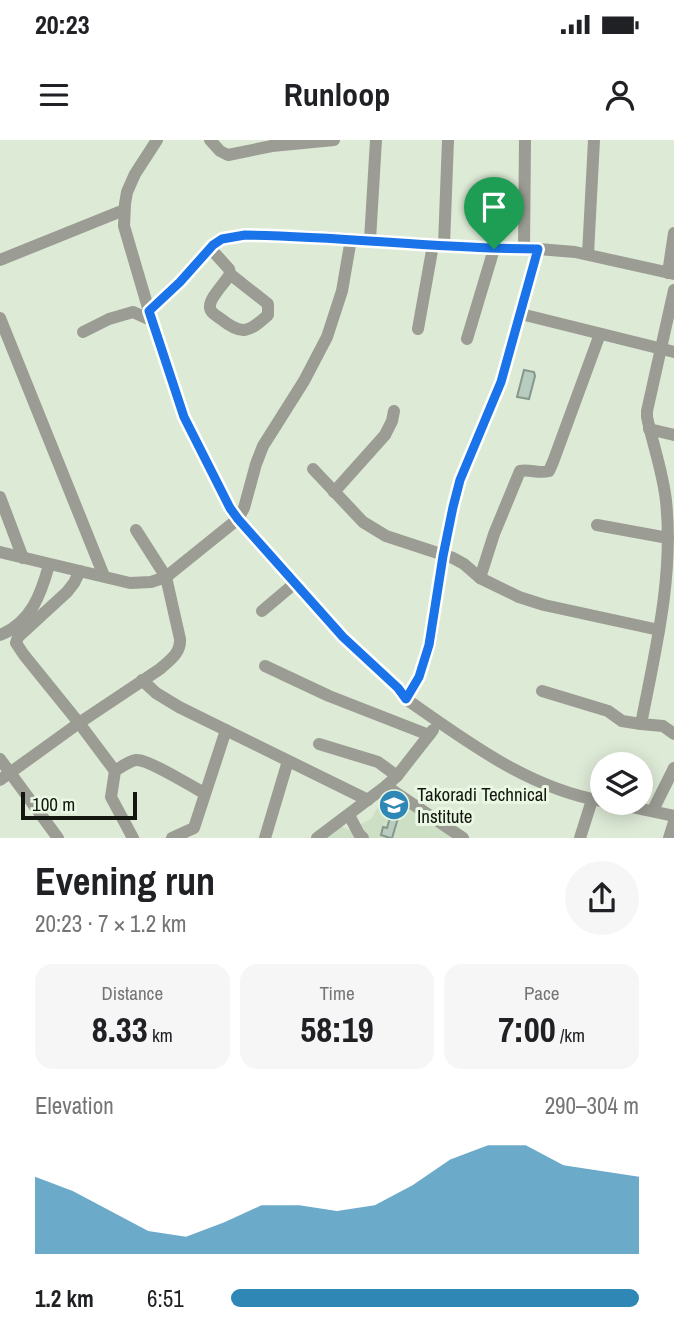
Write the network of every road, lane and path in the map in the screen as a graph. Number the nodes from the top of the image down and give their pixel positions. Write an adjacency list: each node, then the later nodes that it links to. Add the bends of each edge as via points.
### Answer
1 (211, 140): 2 (street, via 228,155)
2 (334, 140)
3 (376, 140): 11 (street)
4 (448, 140): 12 (street)
5 (525, 140): 15 (street)
6 (594, 140): 17 (street)
7 (151, 142): 8 (street, via 127,192)
8 (124, 210): 18 (street); 23 (street, via 127,241)
9 (674, 233): 20 (street)
10 (351, 239): 11 (street); 13 (street, via 245,235 222,239); 37 (street, via 342,291 327,337 263,446)
11 (370, 240): 12 (street)
12 (438, 245): 14 (street); 25 (street)
13 (210, 248): 19 (street); 23 (street)
14 (494, 249): 15 (street); 28 (street)
15 (524, 249): 16 (street)
16 (538, 249): 17 (street); 22 (street)
17 (588, 254): 20 (street)
18 (0, 260)
19 (230, 274): 19 (street, via 211,300 212,312 231,328 253,329 268,315 268,304)
20 (671, 274)
21 (674, 290): 29 (street)
22 (521, 314): 27 (street); 42 (street, via 501,382 460,480)
23 (151, 316): 26 (street, via 133,312); 37 (street, via 184,417)
24 (0, 318): 46 (street)
25 (418, 329)
26 (83, 332)
27 (600, 334): 29 (street); 48 (street, via 549,471 520,471)
28 (467, 340)
29 (660, 349): 30 (street); 32 (street, via 647,411)
30 (674, 352)
31 (394, 411): 35 (street, via 385,435)
32 (649, 429): 33 (street); 40 (street, via 666,501)
33 (674, 435)
34 (313, 469): 35 (street)
35 (334, 492): 42 (street, via 363,522 386,536)
36 (0, 497): 43 (street)
37 (238, 519): 47 (street); 49 (street)
38 (597, 525): 40 (street)
39 (136, 530): 47 (street)
40 (668, 538): 51 (street)
41 (0, 552): 43 (street)
42 (443, 556): 48 (street, via 458,560); 57 (street, via 425,663)
43 (23, 558): 44 (street)
44 (49, 565): 45 (street); 52 (street, via 41,595 29,613)
45 (80, 571): 46 (street); 53 (street, via 67,592)
46 (104, 576): 47 (street, via 130,583)
47 (166, 577): 55 (street, via 180,649)
48 (480, 578): 51 (street, via 544,605)
49 (294, 583): 50 (street); 57 (street)
50 (262, 611)
51 (659, 630): 60 (street)
52 (1, 635): 53 (street)
53 (16, 640): 59 (street)
54 (265, 666): 63 (street)
55 (142, 680): 59 (street); 61 (street, via 166,700)
56 (542, 691): 60 (street)
57 (406, 699): 58 (street)
58 (440, 722): 63 (street); 73 (street, via 530,778)
59 (79, 723): 68 (street); 70 (street)
60 (641, 724): 62 (street, via 663,726)
61 (226, 730): 66 (street); 72 (street)
62 (674, 734)
63 (429, 735): 69 (street)
64 (319, 744): 69 (street, via 378,762)
65 (0, 759): 70 (street)
66 (288, 761): 74 (street); 85 (street)
67 (674, 768): 75 (street)
68 (116, 771): 72 (street, via 142,761); 82 (street, via 111,797)
69 (397, 776): 71 (street)
70 (5, 777): 81 (street)
71 (386, 786): 74 (street); 88 (street)
72 (204, 793): 80 (street)
73 (590, 799)
74 (368, 800): 76 (street)
75 (653, 810): 78 (street)
76 (349, 815): 86 (street); 87 (street)
77 (591, 815): 89 (street)
78 (674, 816)
79 (674, 822): 90 (street)
80 (194, 828): 83 (street); 84 (street)
81 (58, 838)
82 (133, 838)
83 (172, 838)
84 (205, 838)
85 (265, 838)
86 (317, 838)
87 (363, 838)
88 (463, 838)
89 (580, 838)
90 (669, 838)

